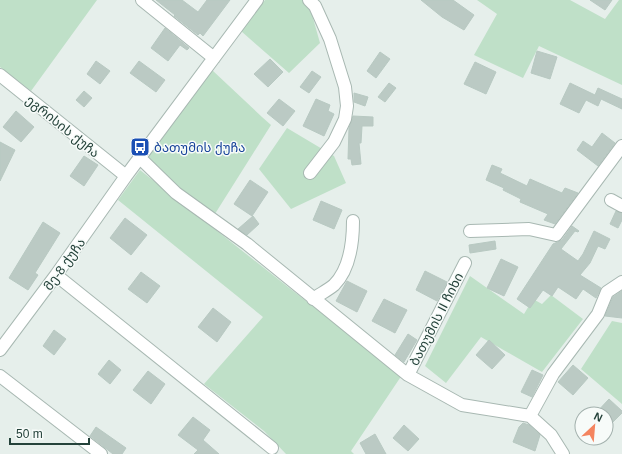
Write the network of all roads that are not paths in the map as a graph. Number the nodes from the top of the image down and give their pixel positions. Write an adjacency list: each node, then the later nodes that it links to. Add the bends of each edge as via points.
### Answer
1 (142, 0): 4 (street)
2 (309, 0): 8 (street, via 315,6 330,39 345,87 347,106 345,119 334,142)
3 (255, 1): 4 (street, მე-8 ქუჩა)
4 (214, 58): 7 (street, მე-8 ქუჩა)
5 (0, 75): 9 (street, ეგრისის ქუჩა)
6 (622, 146): 13 (street, via 556,235 529,229)
7 (140, 158): 9 (street, მე-8 ქუჩა); 17 (street, via 176,193 246,244)
8 (310, 173)
9 (126, 176): 15 (street, მე-8 ქუჩა)
10 (610, 200): 11 (street)
11 (622, 206)
12 (353, 221): 17 (street, via 353,237 343,271 334,285)
13 (470, 231)
14 (465, 263): 19 (street, ბათუმის II ჩიხი)
15 (56, 275): 18 (street, მე-8 ქუჩა); 22 (street)
16 (622, 282): 21 (street, via 607,292 598,314 553,374)
17 (313, 299): 19 (street)
18 (0, 350)
19 (408, 375): 21 (street, via 462,405)
20 (0, 376): 23 (street)
21 (530, 416): 24 (street, via 551,435)
22 (272, 448)
23 (101, 454)
24 (563, 454)

